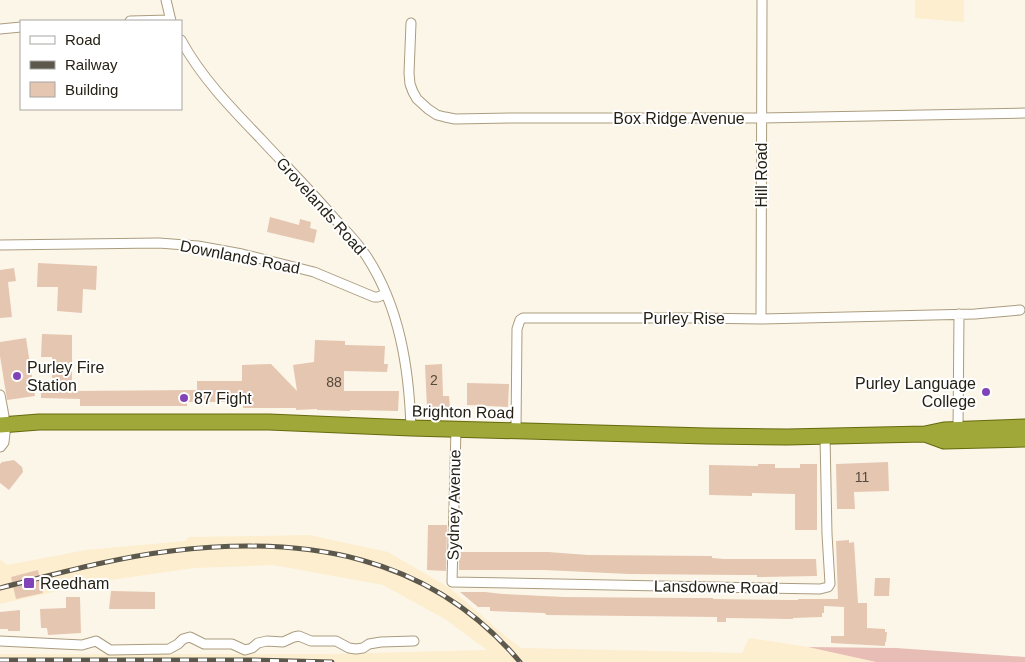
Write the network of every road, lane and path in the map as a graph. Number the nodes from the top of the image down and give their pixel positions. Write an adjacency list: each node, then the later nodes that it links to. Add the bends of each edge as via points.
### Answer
1 (166, 0): 3 (street)
2 (762, 0): 9 (street, Hill Road)
3 (170, 20)
4 (411, 23): 9 (street, Box Ridge Avenue, via 410,84 422,105 445,118)
5 (20, 27): 6 (street)
6 (0, 29)
7 (182, 42): 11 (street, Grovelands Road, via 212,87 356,242)
8 (1025, 113): 9 (street, Box Ridge Avenue)
9 (762, 118): 14 (street, Hill Road)
10 (0, 244): 11 (street, Downlands Road, via 159,243 198,246 314,272 374,297)
11 (385, 294): 19 (street, Grovelands Road, via 403,349)
12 (1020, 310): 13 (street, Purley Rise)
13 (959, 314): 14 (street, Purley Rise); 21 (street)
14 (761, 319): 22 (street, Purley Rise, via 523,318 517,329)
15 (0, 395): 16 (street)
16 (1, 407): 17 (street)
17 (3, 425): 19 (highway, Brighton Road, via 39,422 269,422); 26 (street)
18 (1025, 426): 21 (highway, Brighton Road)
19 (411, 428): 20 (highway, Brighton Road)
20 (456, 429): 22 (highway, Brighton Road); 27 (street, Sydney Avenue)
21 (958, 429): 23 (highway, Brighton Road)
22 (516, 430): 24 (highway, Brighton Road)
23 (925, 434): 24 (highway, Brighton Road); 25 (highway, Brighton Road, via 944,441)
24 (825, 436): 27 (street, Lansdowne Road, via 830,584 824,588)
25 (1025, 439)
26 (0, 446)
27 (452, 582)
28 (0, 641): 29 (street, via 82,645 96,641 110,650 169,649 190,637 204,644 232,644 245,650 258,643 283,642 299,636 311,641 336,641 356,649 381,642)
29 (414, 641)

